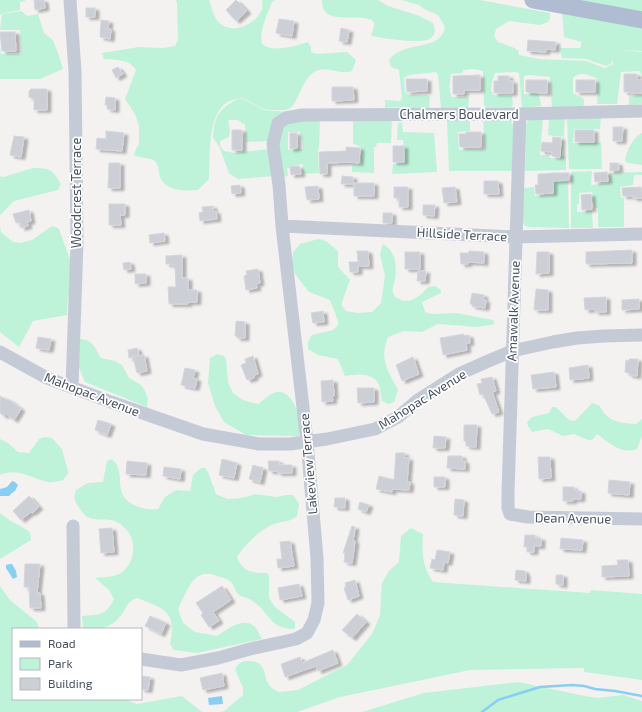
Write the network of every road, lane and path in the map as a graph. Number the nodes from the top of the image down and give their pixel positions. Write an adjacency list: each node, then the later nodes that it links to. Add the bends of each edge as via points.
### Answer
1 (70, 0): 13 (street, Woodcrest Terrace, via 75,71 77,243)
2 (533, 0): 3 (main road)
3 (642, 20)
4 (642, 111): 5 (street, Chalmers Boulevard)
5 (520, 114): 6 (street, Chalmers Boulevard, via 302,115 286,118); 9 (street, Amawalk Avenue)
6 (278, 123): 7 (street, Lakeview Terrace, via 273,144)
7 (282, 226): 9 (street, Hillside Terrace); 14 (street, Lakeview Terrace)
8 (642, 234): 9 (street, Hillside Terrace)
9 (516, 237): 11 (street, Amawalk Avenue)
10 (642, 335): 11 (street, Mahopac Avenue, via 577,338)
11 (512, 351): 14 (street, Mahopac Avenue, via 459,374 418,400 398,417 375,429); 15 (street, Amawalk Avenue)
12 (0, 352): 13 (street, Mahopac Avenue, via 47,378)
13 (72, 386): 14 (street, Mahopac Avenue, via 203,434 259,444)
14 (306, 442): 19 (street, Lakeview Terrace, via 317,558 318,603 314,620 307,633 296,640 181,665)
15 (508, 508): 16 (street, Dean Avenue, via 510,514 521,516)
16 (642, 519)
17 (73, 526): 18 (street)
18 (74, 628)
19 (142, 659)

